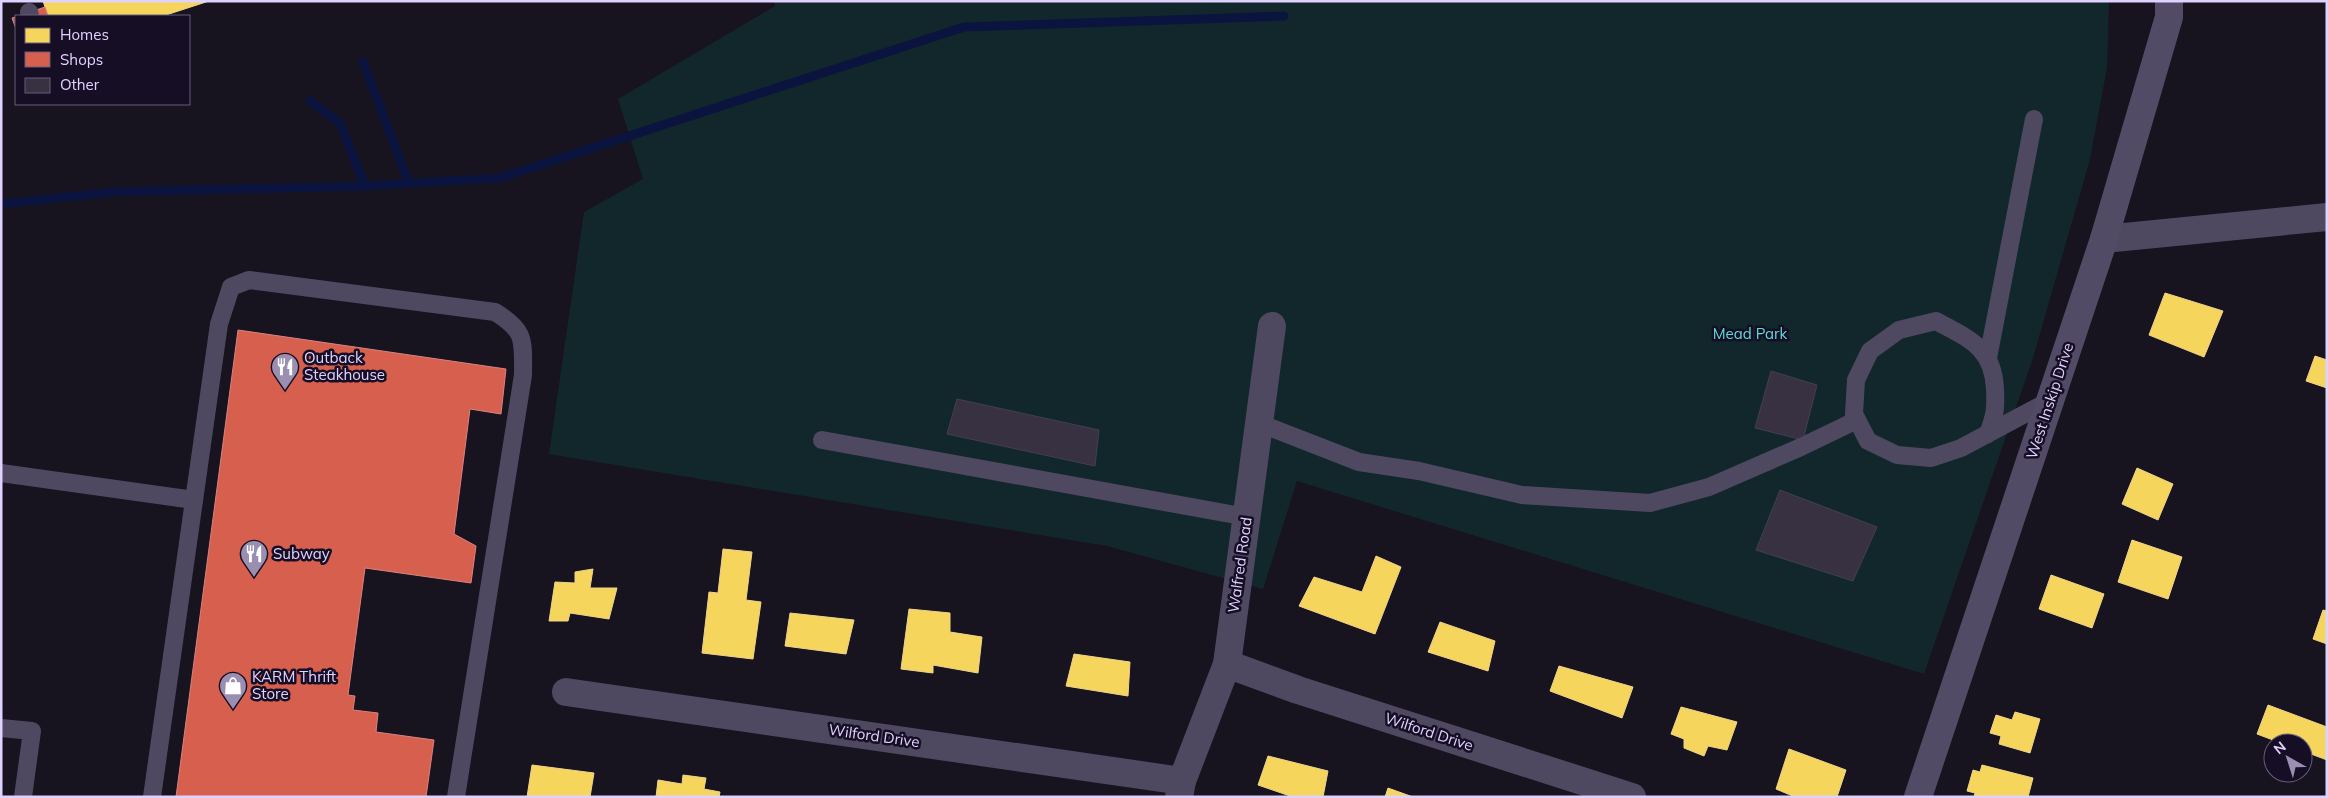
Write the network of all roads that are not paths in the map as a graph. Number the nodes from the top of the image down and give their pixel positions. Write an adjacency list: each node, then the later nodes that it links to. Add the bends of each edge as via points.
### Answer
1 (2169, 1): 4 (street, West Inskip Drive, via 2169,17)
2 (2034, 119): 6 (lane)
3 (2327, 217): 4 (street)
4 (2104, 239): 7 (street, West Inskip Drive)
5 (1272, 326): 9 (street, Walfred Road)
6 (1988, 358): 8 (lane, via 1970,340 1936,321 1899,330 1870,350 1856,380 1854,414); 10 (lane, via 1994,372 1996,411)
7 (2049, 401): 10 (lane); 23 (street, West Inskip Drive)
8 (1857, 420): 9 (lane, via 1709,486 1650,503 1522,495 1419,471 1359,462); 10 (lane, via 1868,440 1897,455 1931,458)
9 (1259, 424): 14 (street, Walfred Road)
10 (1988, 434)
11 (822, 440): 14 (lane)
12 (1, 473): 13 (lane)
13 (194, 500): 20 (lane); 21 (lane, via 219,324 231,287 249,280 462,306 494,312 511,322 523,340 524,374)
14 (1246, 517): 15 (street, Walfred Road)
15 (1227, 664): 18 (street, Walfred Road); 22 (street, Wilford Drive, via 1298,690)
16 (566, 692): 18 (street, Wilford Drive)
17 (1, 728): 19 (lane, via 32,731)
18 (1180, 789)
19 (23, 797)
20 (152, 797)
21 (456, 797)
22 (1632, 797)
23 (1918, 797)

